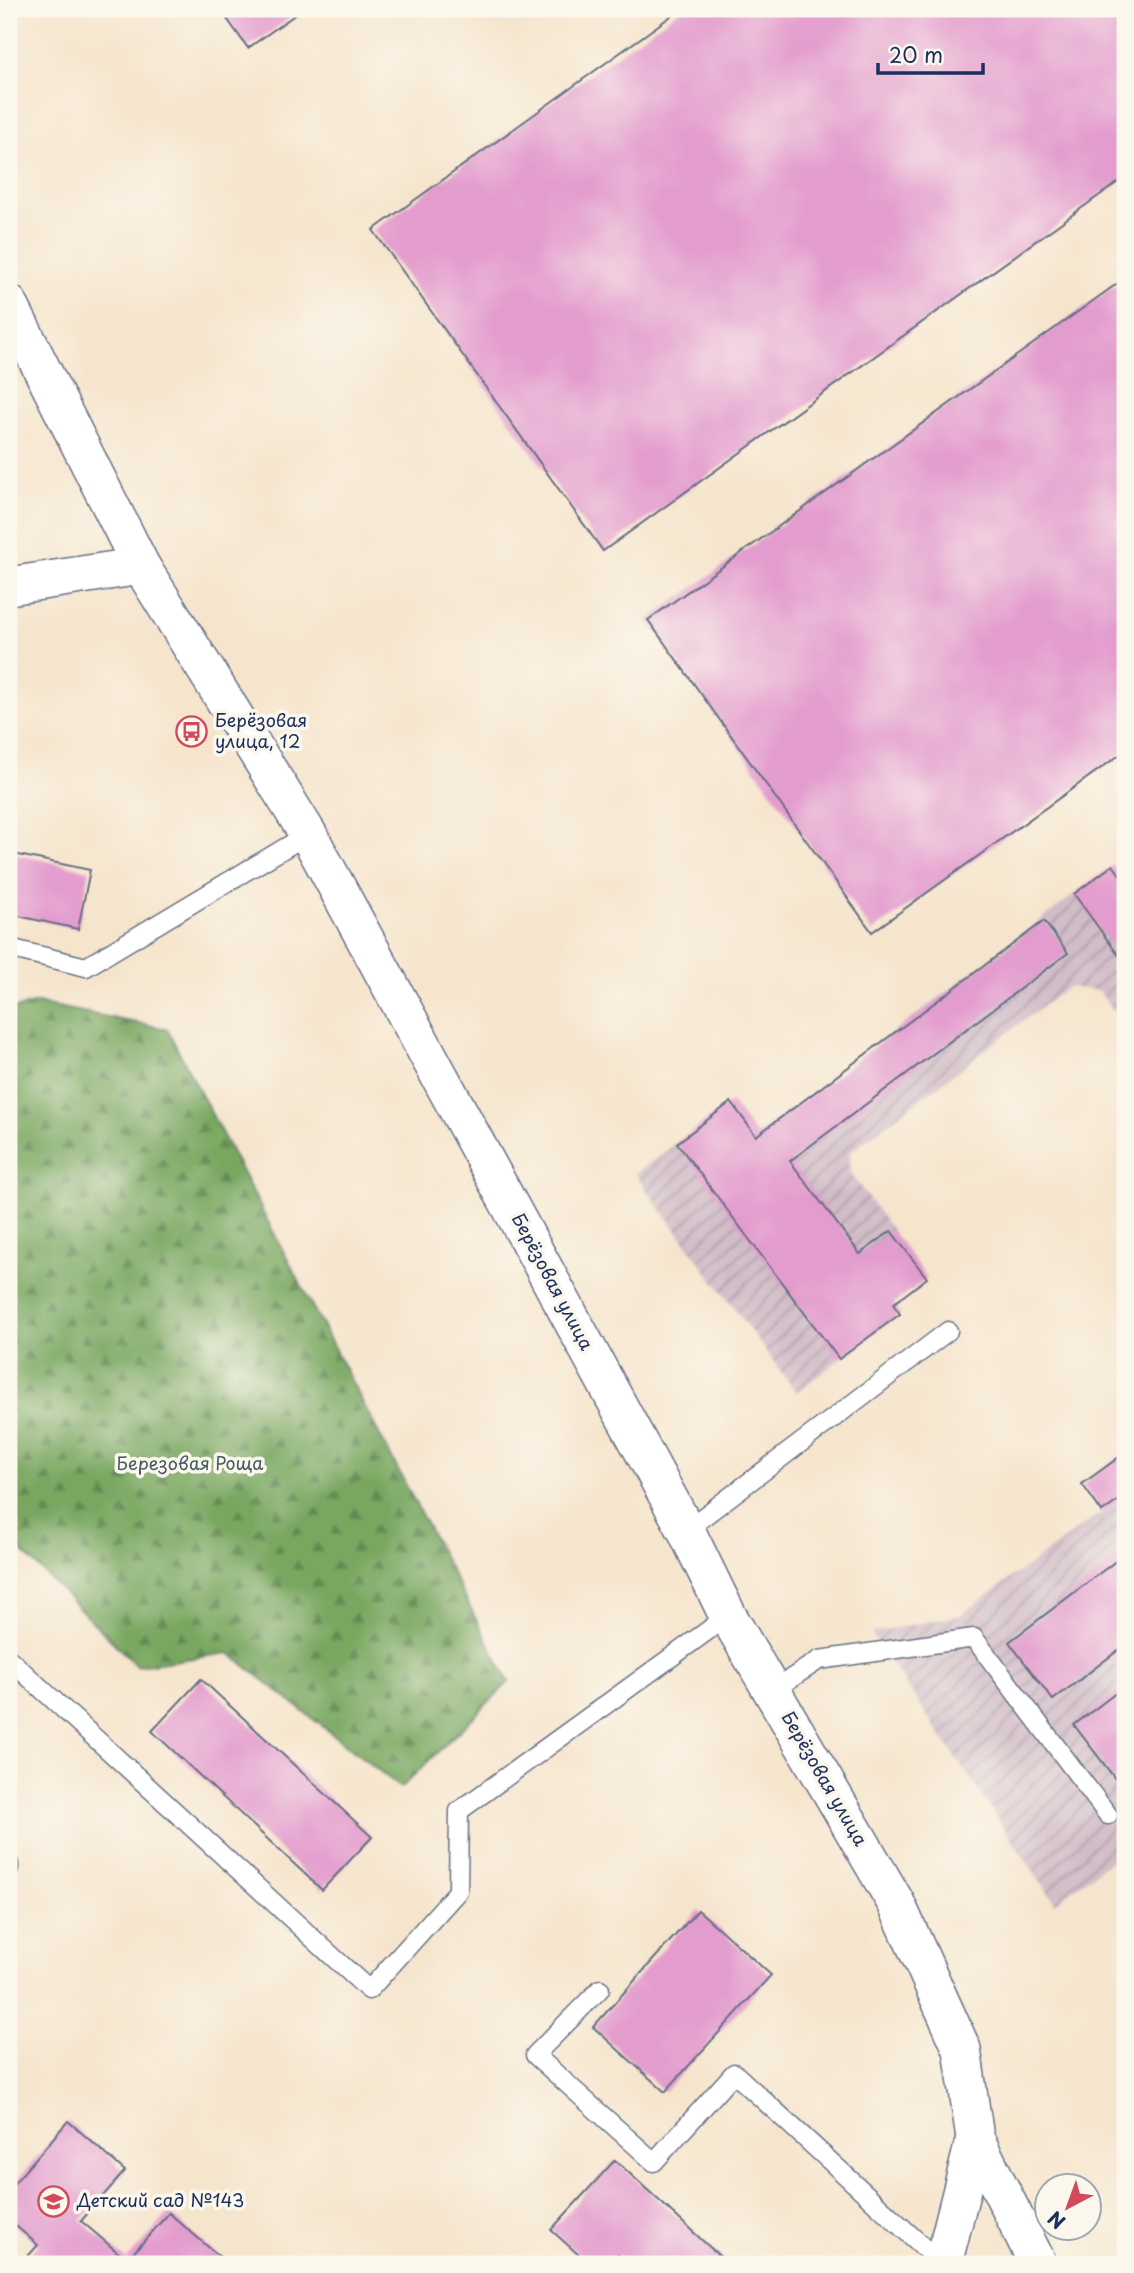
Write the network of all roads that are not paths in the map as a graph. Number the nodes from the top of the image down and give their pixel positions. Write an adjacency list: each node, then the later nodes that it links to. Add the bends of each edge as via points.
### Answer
1 (9, 304): 2 (street, Берёзовая улица)
2 (141, 566): 3 (street); 4 (street, Берёзовая улица)
3 (9, 586)
4 (308, 834): 5 (lane, via 86,967); 7 (street, Берёзовая улица)
5 (9, 948)
6 (947, 1331): 7 (lane)
7 (686, 1531): 8 (street, Берёзовая улица)
8 (728, 1616): 9 (lane, via 459,1811 458,1891 369,1990); 10 (street, Берёзовая улица)
9 (9, 1659)
10 (773, 1690): 11 (lane, via 819,1660 974,1638); 13 (street, Берёзовая улица, via 896,1903 957,2037)
11 (1108, 1815)
12 (600, 1989): 14 (lane, via 535,2055 654,2162 734,2073)
13 (975, 2138): 14 (street, Берёзовая улица); 15 (street, Берёзовая улица)
14 (942, 2264)
15 (1038, 2264)

